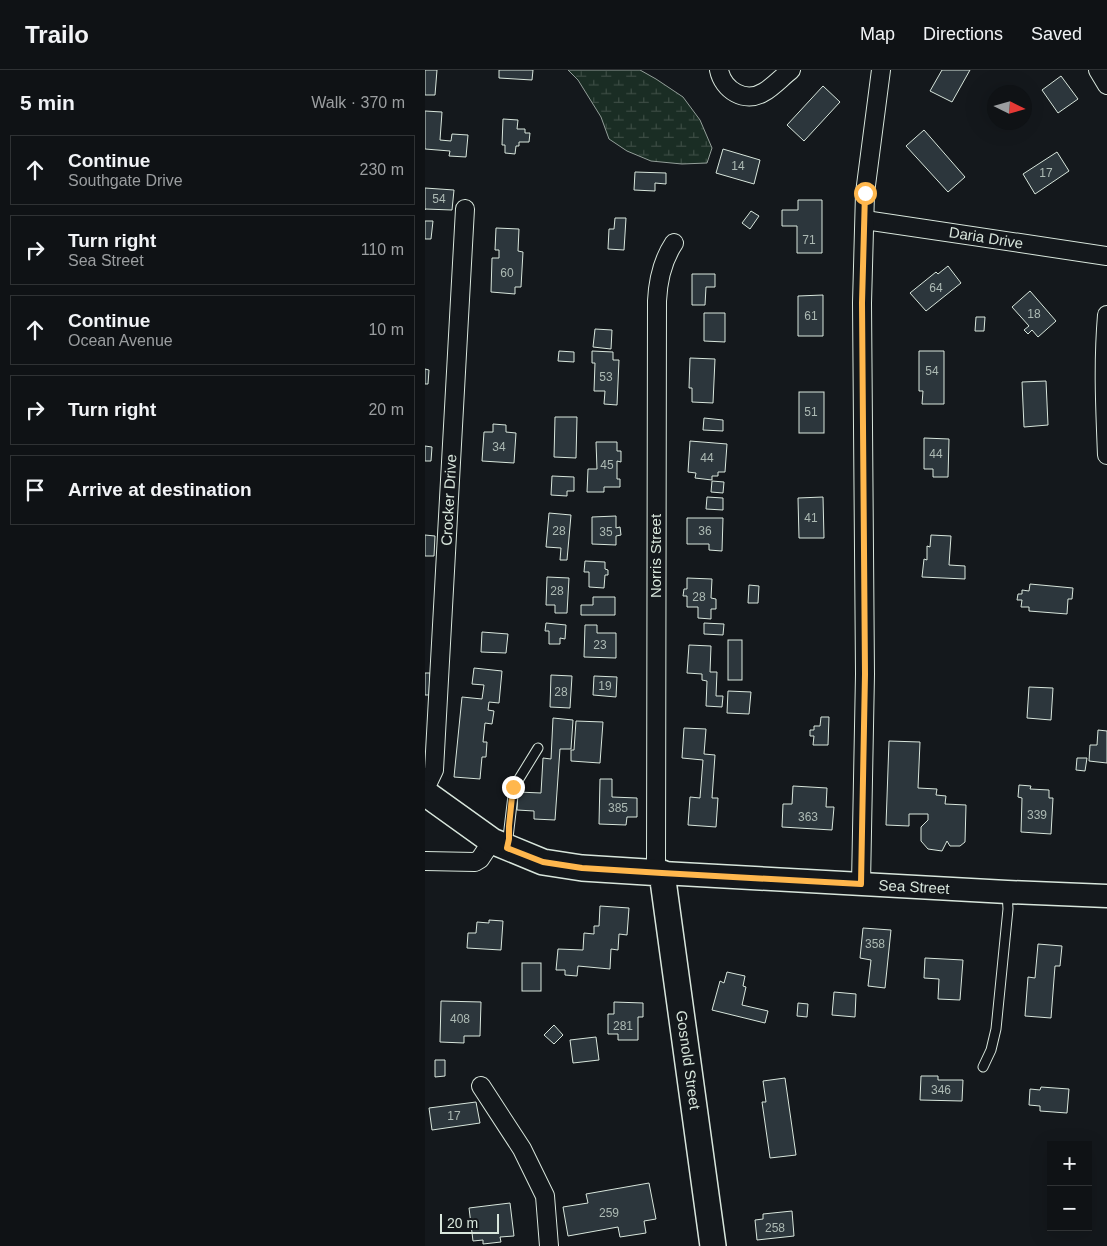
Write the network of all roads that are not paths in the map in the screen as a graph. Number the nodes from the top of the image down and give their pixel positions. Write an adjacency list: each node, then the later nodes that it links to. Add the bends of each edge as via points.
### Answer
1 (719, 70): 2 (street, via 728,88 745,96 758,95)
2 (791, 70)
3 (881, 70): 7 (street, via 865,193)
4 (1098, 70): 5 (street)
5 (1107, 85)
6 (465, 209): 13 (street, Crocker Drive, via 434,770)
7 (865, 220): 9 (street, Daria Drive); 17 (street, via 862,303 865,674)
8 (674, 243): 16 (street, Norris Street, via 662,267 657,300)
9 (1107, 256)
10 (1107, 315): 11 (street)
11 (1107, 455)
12 (538, 748): 14 (lane, via 513,787 509,839)
13 (425, 791): 14 (main road, Sea Street)
14 (499, 845): 15 (street, via 475,862); 16 (main road, Sea Street, via 543,862)
15 (425, 862)
16 (659, 873): 17 (street, Sea Street); 23 (main road, Gosnold Street)
17 (861, 884): 18 (street, Sea Street)
18 (1007, 892): 19 (street, Sea Street); 20 (lane, via 996,1029)
19 (1107, 896)
20 (983, 1067)
21 (481, 1086): 22 (street, via 522,1149 545,1196)
22 (549, 1246)
23 (713, 1246)

